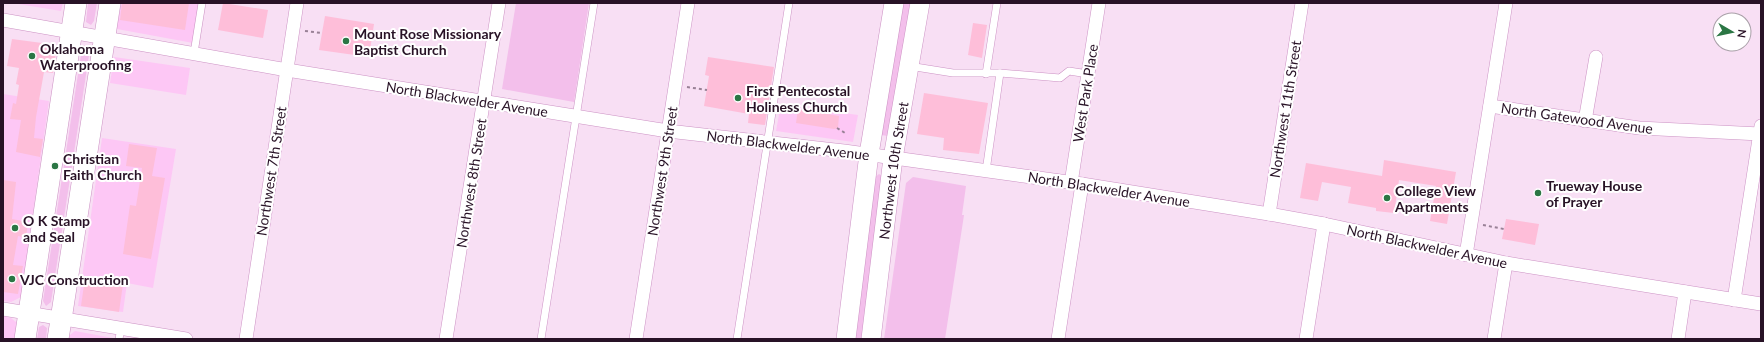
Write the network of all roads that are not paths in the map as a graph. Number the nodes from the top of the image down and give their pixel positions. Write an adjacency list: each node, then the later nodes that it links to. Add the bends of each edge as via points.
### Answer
1 (76, 3): 16 (main road)
2 (110, 3): 17 (main road)
3 (202, 3): 18 (lane)
4 (297, 3): 21 (street, Northwest 7th Street)
5 (499, 3): 25 (street, Northwest 8th Street)
6 (594, 3): 27 (lane)
7 (688, 3): 30 (street, Northwest 9th Street)
8 (789, 3): 31 (lane)
9 (894, 3): 32 (main road, Northwest 10th Street)
10 (920, 3): 20 (main road, Northwest 10th Street)
11 (997, 3): 23 (lane)
12 (1099, 3): 24 (street, West Park Place)
13 (1302, 3): 36 (street, Northwest 11th Street)
14 (1506, 3): 26 (street)
15 (3, 20): 16 (street, North Blackwelder Avenue)
16 (72, 32): 17 (street, North Blackwelder Avenue); 44 (main road)
17 (104, 38): 18 (street, North Blackwelder Avenue); 45 (main road)
18 (194, 53): 21 (street, North Blackwelder Avenue)
19 (1596, 57): 28 (street)
20 (909, 66): 23 (lane, via 953,73); 33 (main road, Northwest 10th Street)
21 (287, 70): 25 (street, North Blackwelder Avenue); 51 (street, Northwest 7th Street)
22 (1000, 73): 23 (lane); 24 (lane, via 1060,78 1069,71); 34 (lane)
23 (986, 74)
24 (1088, 74): 35 (street, West Park Place)
25 (484, 101): 27 (street, North Blackwelder Avenue); 52 (street, Northwest 8th Street)
26 (1490, 106): 28 (street, North Gatewood Avenue); 38 (street)
27 (576, 117): 30 (street, North Blackwelder Avenue); 53 (lane)
28 (1586, 121): 29 (street, North Gatewood Avenue, via 1639,128)
29 (1760, 130): 41 (street)
30 (668, 131): 31 (street, North Blackwelder Avenue); 54 (street, Northwest 9th Street)
31 (766, 142): 32 (street, North Blackwelder Avenue); 55 (lane)
32 (869, 154): 33 (street, North Blackwelder Avenue); 56 (main road, Northwest 10th Street)
33 (893, 158): 34 (street, North Blackwelder Avenue); 57 (main road, Northwest 10th Street)
34 (986, 171): 35 (street, North Blackwelder Avenue)
35 (1076, 184): 36 (street, North Blackwelder Avenue); 58 (street, West Park Place)
36 (1269, 214): 37 (street, North Blackwelder Avenue)
37 (1324, 224): 38 (street, North Blackwelder Avenue); 59 (street)
38 (1466, 256): 39 (street, North Blackwelder Avenue)
39 (1506, 263): 40 (street, North Blackwelder Avenue); 60 (street)
40 (1685, 292): 41 (street, North Blackwelder Avenue); 61 (street)
41 (1734, 300): 42 (street, North Blackwelder Avenue)
42 (1761, 304)
43 (3, 309): 44 (street)
44 (28, 313): 45 (street); 48 (main road)
45 (61, 318): 46 (street); 49 (main road)
46 (120, 334): 47 (street)
47 (143, 336): 50 (street)
48 (25, 339)
49 (58, 339)
50 (186, 339)
51 (246, 339)
52 (446, 339)
53 (541, 339)
54 (636, 339)
55 (737, 339)
56 (846, 339)
57 (871, 339)
58 (1058, 339)
59 (1306, 339)
60 (1494, 339)
61 (1678, 339)

